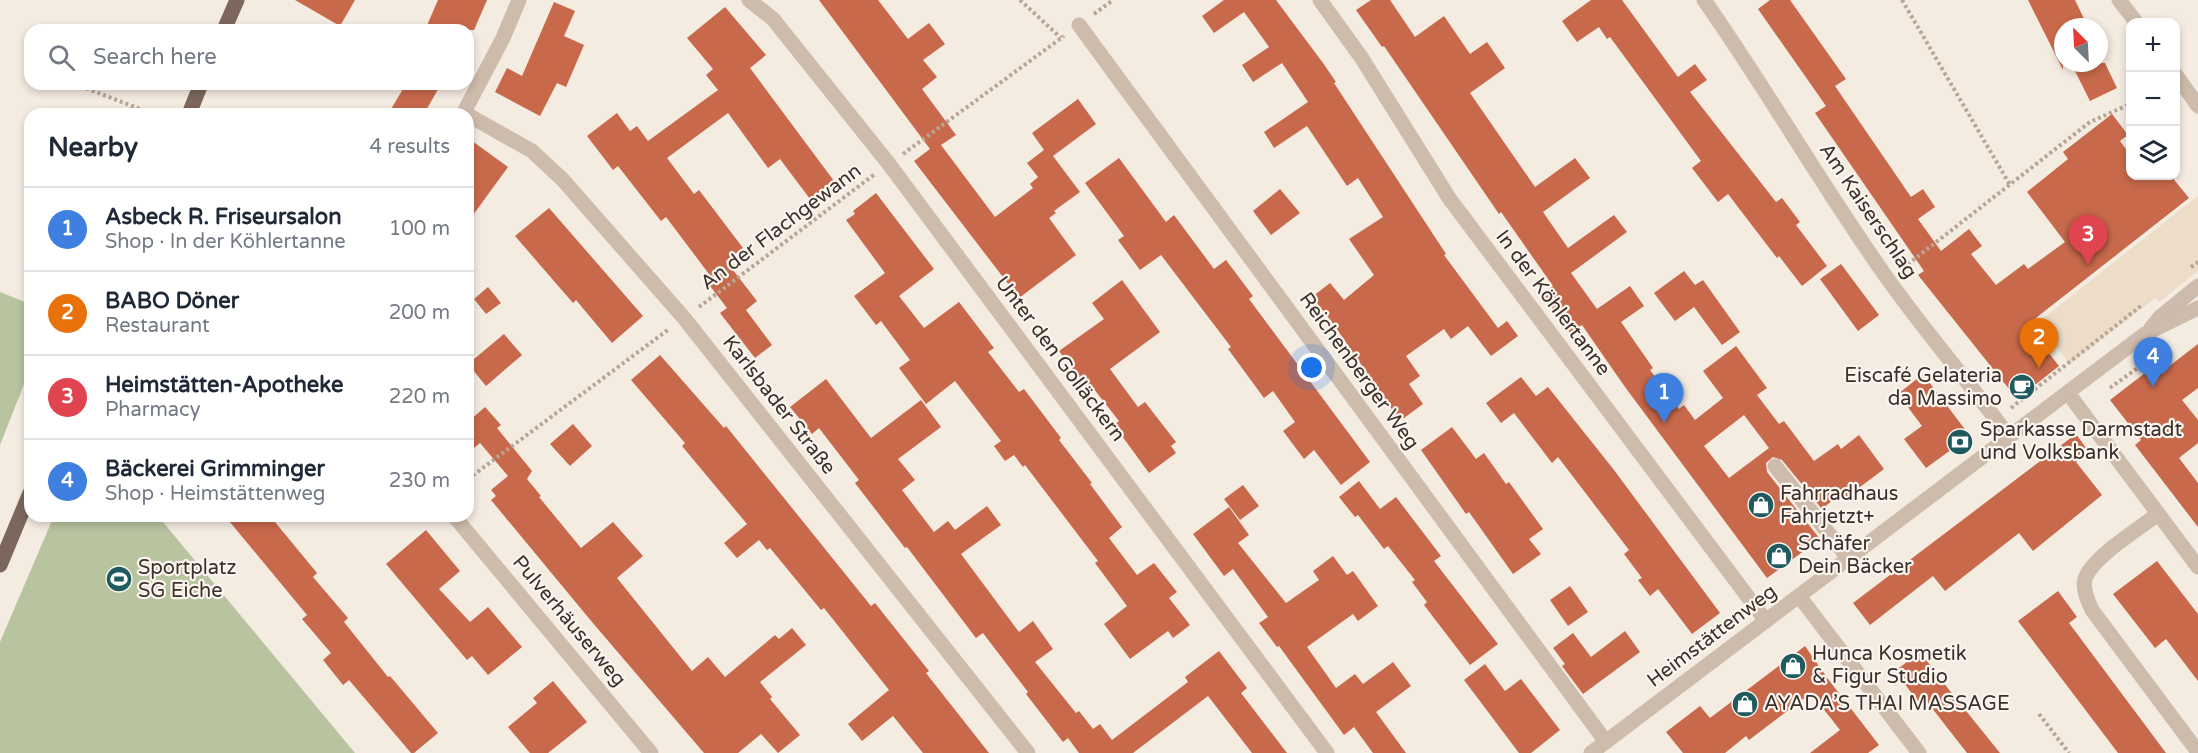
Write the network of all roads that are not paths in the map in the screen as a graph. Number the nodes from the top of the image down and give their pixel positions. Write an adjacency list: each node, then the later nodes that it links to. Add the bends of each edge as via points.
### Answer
1 (237, 0): 8 (main road)
2 (519, 0): 14 (street)
3 (749, 0): 34 (street, Unter den Golläckern, via 772,19 889,164)
4 (1320, 0): 29 (street, In der Köhlertanne, via 1361,57 1449,198)
5 (1704, 0): 20 (street, Am Kaiserschlag, via 1888,279)
6 (2119, 0): 7 (street)
7 (2133, 18)
8 (227, 24)
9 (1079, 25): 30 (street, Reichenberger Weg)
10 (2180, 82): 12 (street)
11 (199, 90): 13 (main road)
12 (2198, 106)
13 (191, 108)
14 (468, 108)
15 (474, 119): 33 (street, Karlsbader Straße, via 549,165 684,318)
16 (2198, 286): 18 (street, Heimstättenweg)
17 (2198, 308): 18 (street, Heimstättenweg)
18 (2145, 334): 19 (street, Heimstättenweg)
19 (2068, 393): 20 (street, Heimstättenweg); 23 (street)
20 (2009, 437): 25 (street, Heimstättenweg)
21 (1775, 466): 25 (street)
22 (24, 508): 26 (main road)
23 (2158, 514): 27 (street); 31 (street, via 2096,561 2085,579 2085,595 2092,610)
24 (459, 522): 32 (street, Pulverhäuserweg)
25 (1849, 559): 28 (street, Heimstättenweg)
26 (0, 566)
27 (2198, 567)
28 (1799, 596): 29 (street, Heimstättenweg); 36 (street)
29 (1766, 621): 30 (street, Heimstättenweg)
30 (1606, 742): 35 (street, Heimstättenweg)
31 (2198, 752)
32 (651, 753)
33 (1028, 753)
34 (1327, 753)
35 (1591, 753)
36 (1919, 753)

